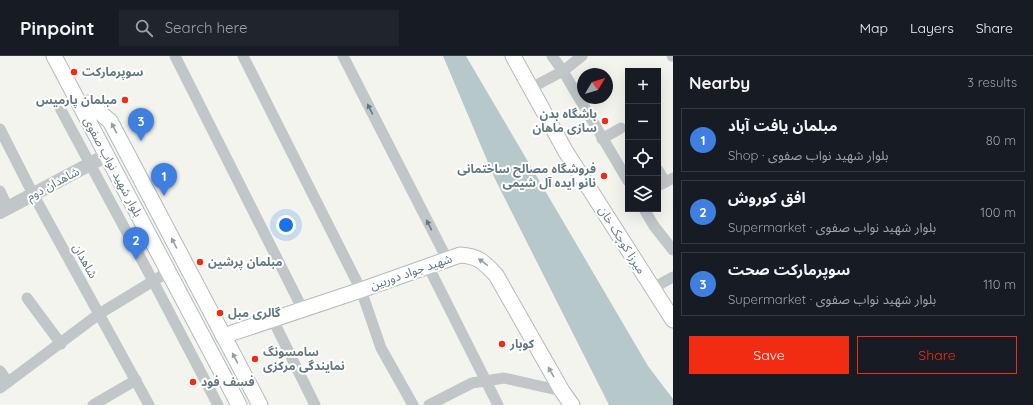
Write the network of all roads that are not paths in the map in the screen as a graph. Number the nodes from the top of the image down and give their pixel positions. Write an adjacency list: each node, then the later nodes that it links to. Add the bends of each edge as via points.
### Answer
1 (54, 56): 16 (main road, بلوار شهید نواب صفوی)
2 (64, 56): 11 (main road, بلوار شهید نواب صفوی)
3 (175, 56): 32 (street)
4 (243, 56): 30 (street)
5 (343, 56): 24 (street, one-way to 5)
6 (513, 56): 10 (main road, میرزا کوچک خان)
7 (552, 56): 9 (street)
8 (582, 56): 9 (street)
9 (563, 71): 10 (street); 15 (street)
10 (531, 88): 29 (main road, میرزا کوچک خان, via 566,152)
11 (88, 103): 36 (main road, one-way to 11, via 110,121); 47 (main road, بلوار شهید نواب صفوی)
12 (61, 110): 17 (street)
13 (621, 128): 15 (street)
14 (0, 129): 20 (street, شاهدان)
15 (602, 139): 18 (street)
16 (107, 156): 17 (street, شاهدان دوم); 26 (main road, بلوار شهید نواب صفوی)
17 (89, 164): 20 (street, شاهدان دوم); 28 (street)
18 (625, 176)
19 (0, 191): 21 (street)
20 (33, 194): 21 (street, شاهدان دوم); 33 (street, شاهدان)
21 (4, 210)
22 (646, 212): 23 (street)
23 (673, 250)
24 (447, 259): 25 (main road, شهید جواد دوربین); 42 (main road, شهید جواد دوربین, one-way to 24, via 496,275 484,262 470,256 460,255)
25 (428, 266): 30 (main road, شهید جواد دوربین); 40 (street)
26 (168, 272): 28 (street); 46 (main road, بلوار شهید نواب صفوی)
27 (673, 277): 29 (street)
28 (153, 281): 33 (street); 45 (street)
29 (652, 288): 35 (main road, میرزا کوچک خان)
30 (361, 290): 32 (main road, شهید جواد دوربین); 50 (street, via 381,348)
31 (27, 298): 37 (street)
32 (303, 310): 34 (main road, شهید جواد دوربین)
33 (99, 314): 37 (street); 39 (street, شاهدان)
34 (273, 320): 36 (main road, شهید جواد دوربین); 49 (street)
35 (673, 320)
36 (223, 336): 48 (main road, one-way to 36)
37 (60, 344): 41 (street)
38 (0, 371): 41 (street)
39 (136, 380): 43 (street); 44 (street, شاهدان)
40 (486, 381): 42 (street, via 504,378); 51 (street, via 472,383); 52 (street)
41 (4, 385)
42 (562, 391): 53 (main road, شهید جواد دوربین)
43 (93, 405)
44 (149, 405)
45 (218, 405)
46 (239, 405)
47 (247, 405)
48 (260, 405)
49 (315, 405)
50 (413, 405)
51 (429, 405)
52 (498, 405)
53 (572, 405)

